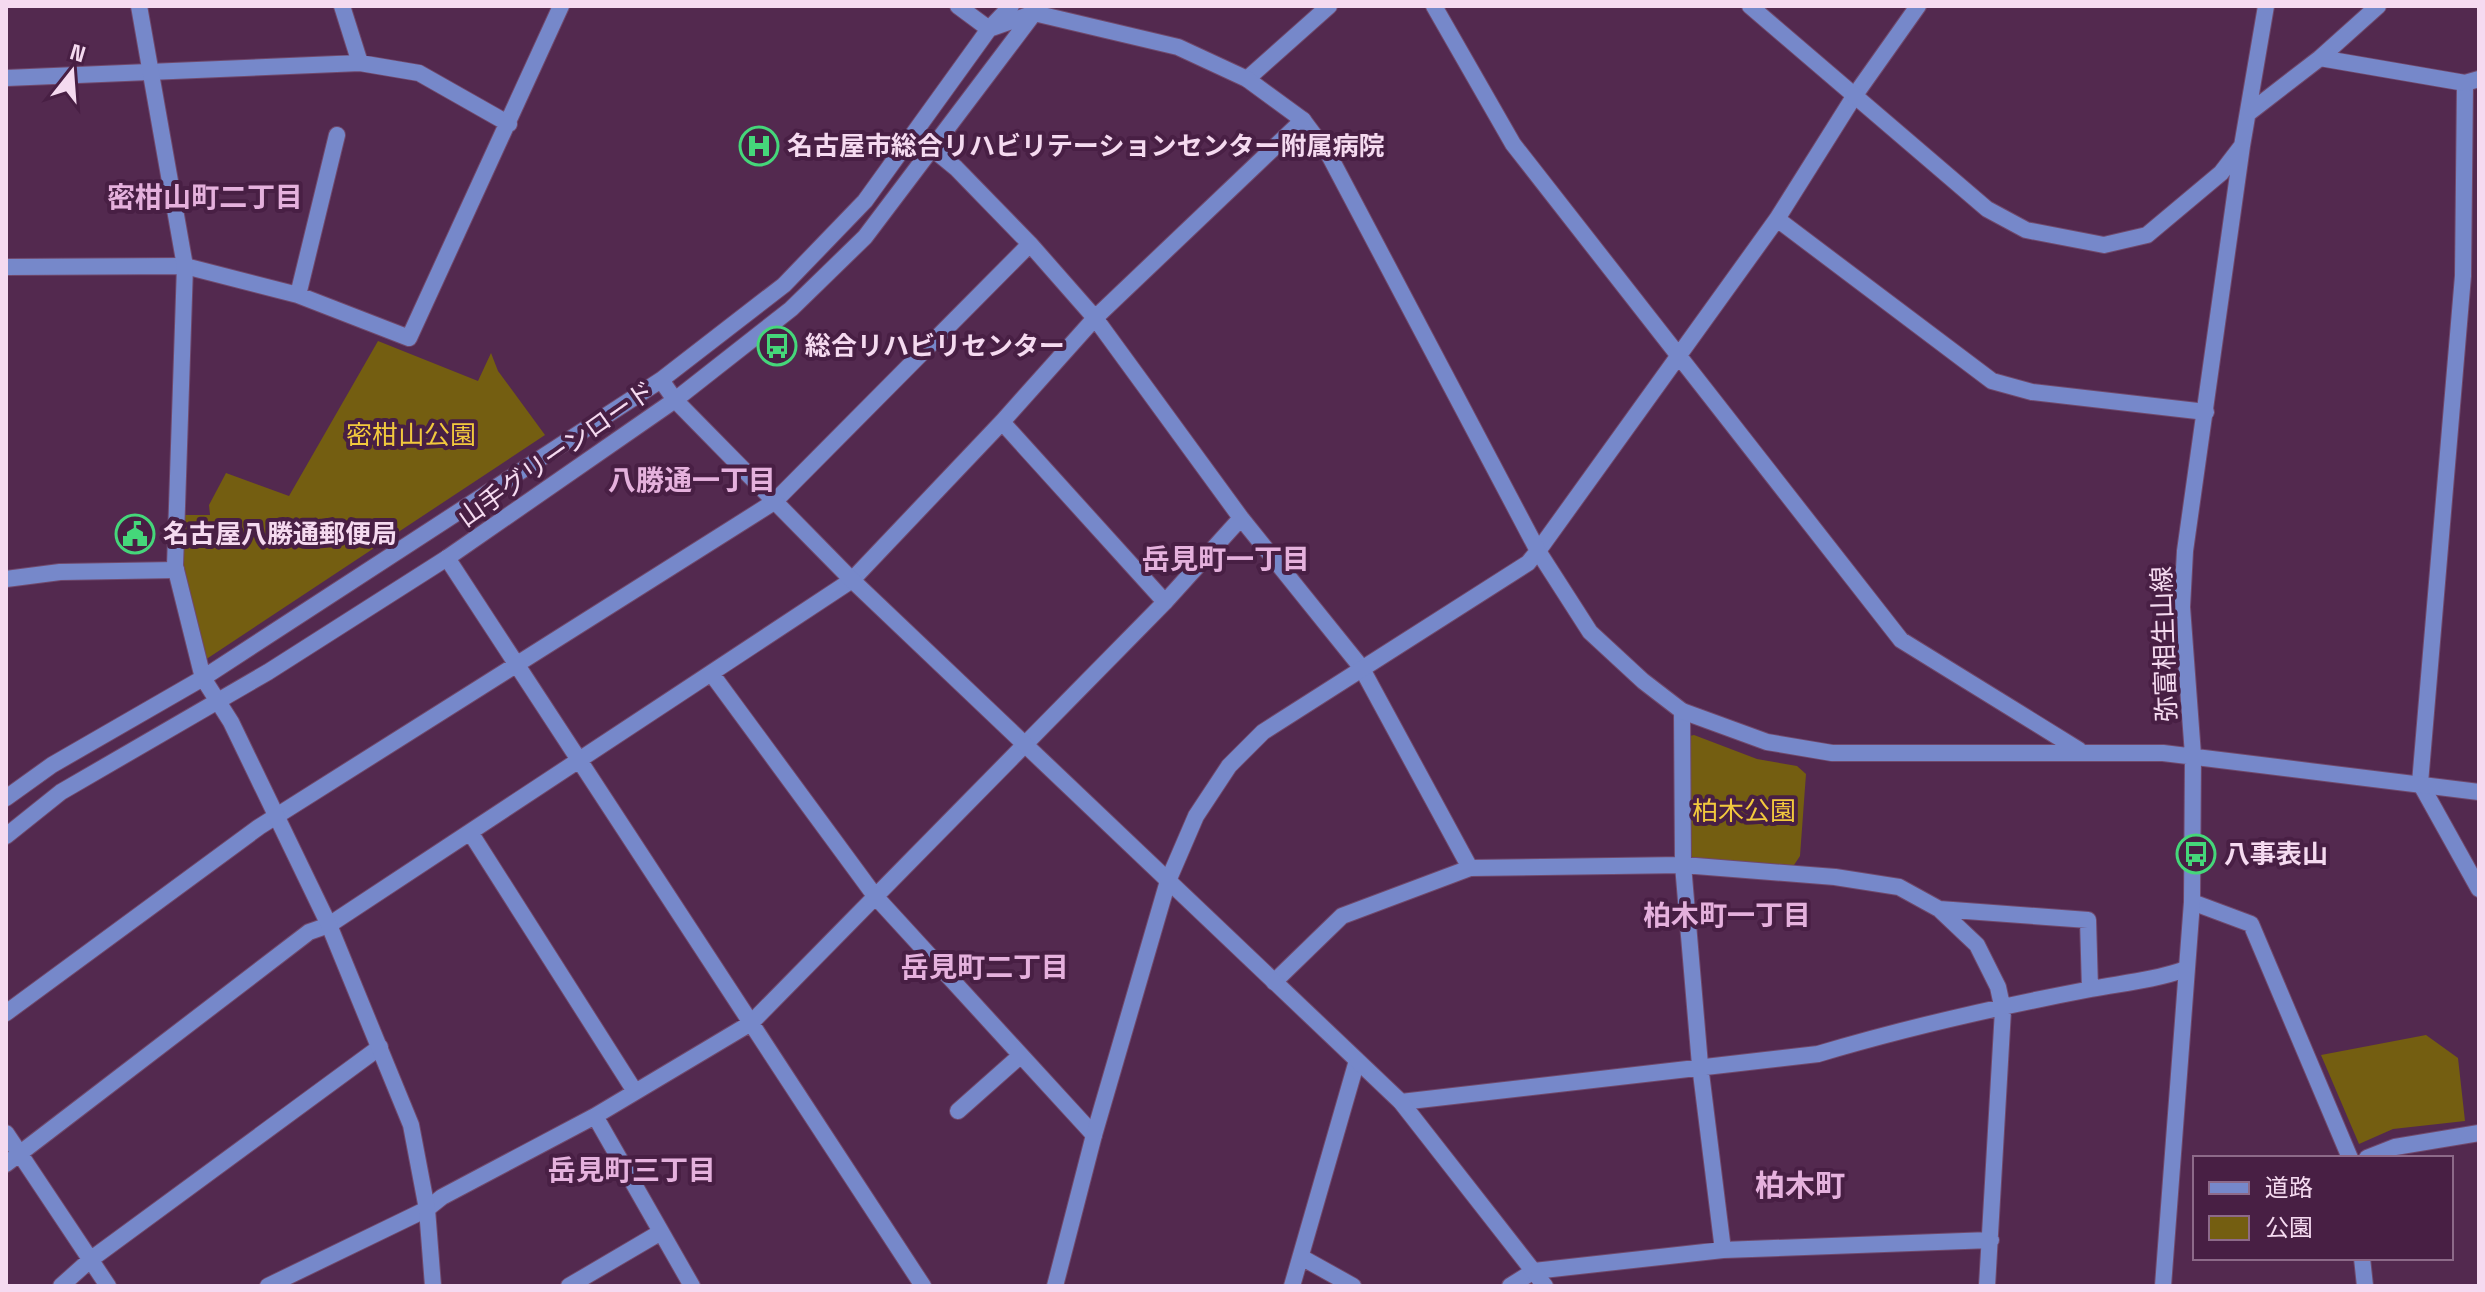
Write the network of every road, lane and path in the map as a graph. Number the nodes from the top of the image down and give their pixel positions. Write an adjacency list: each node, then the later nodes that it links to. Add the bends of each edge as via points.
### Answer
1 (139, 6): 16 (street)
2 (342, 6): 15 (street)
3 (561, 6): 23 (street)
4 (958, 6): 13 (street)
5 (1011, 6): 13 (street, 山手グリーンロード)
6 (1329, 6): 18 (street)
7 (1434, 6): 33 (street, via 1513,144)
8 (1750, 6): 20 (street)
9 (2266, 6): 21 (street, 弥富相生山線)
10 (2378, 6): 14 (street)
11 (1914, 8): 20 (street)
12 (1038, 9): 13 (street); 18 (street, via 1178,47); 26 (street, 山手グリーンロード)
13 (989, 29): 34 (street, 山手グリーンロード, via 865,201 784,285)
14 (2320, 58): 19 (street); 21 (street)
15 (360, 63): 16 (street); 23 (street, via 419,73)
16 (153, 69): 17 (street); 29 (street)
17 (6, 78)
18 (1247, 79): 22 (street)
19 (2472, 81): 56 (street, via 2463,276)
20 (1855, 95): 25 (street, via 1987,209 2026,230 2104,245 2147,235 2221,173); 27 (street)
21 (2250, 112): 25 (street, 弥富相生山線)
22 (1303, 120): 32 (street); 40 (street, via 1329,155)
23 (509, 124): 31 (street, via 409,338)
24 (337, 135): 31 (street)
25 (2242, 146): 36 (street, 弥富相生山線)
26 (934, 150): 28 (street); 35 (street, 山手グリーンロード, via 865,237 791,309)
27 (1777, 219): 33 (street); 36 (street, via 1992,381 2032,392)
28 (1030, 244): 32 (street); 38 (street)
29 (185, 266): 30 (street); 31 (street); 42 (street)
30 (6, 267)
31 (298, 295)
32 (1095, 318): 37 (street); 39 (street)
33 (1678, 352): 40 (street); 53 (street, via 1901,640)
34 (661, 380): 35 (street); 49 (street, 山手グリーンロード)
35 (675, 400): 38 (street); 41 (street, 山手グリーンロード)
36 (2206, 412): 54 (street, 弥富相生山線, via 2182,607)
37 (1002, 422): 44 (street); 45 (street)
38 (774, 502): 44 (street); 46 (street)
39 (1241, 518): 45 (street); 47 (street)
40 (1538, 551): 47 (street, via 1528,563); 51 (street, via 1590,632)
41 (447, 558): 46 (street); 50 (street, 山手グリーンロード)
42 (176, 570): 43 (street, via 60,572); 49 (street)
43 (6, 579)
44 (852, 580): 48 (street); 52 (street)
45 (1165, 602): 52 (street)
46 (517, 665): 55 (street); 59 (street)
47 (1361, 667): 63 (street); 64 (street, via 1263,732 1229,766 1196,816)
48 (711, 673): 55 (street); 66 (street)
49 (203, 678): 50 (street); 58 (street, 山手グリーンロード, via 52,765)
50 (217, 700): 59 (street); 61 (street, 山手グリーンロード, via 61,792)
51 (1682, 711): 53 (street, via 1767,742 1832,753); 62 (street)
52 (1025, 746): 64 (street); 66 (street)
53 (2079, 750): 54 (street)
54 (2193, 755): 56 (street); 67 (street, 弥富相生山線)
55 (579, 760): 60 (street); 75 (street)
56 (2420, 783): 57 (street); 65 (street)
57 (2479, 792)
58 (6, 798)
59 (275, 818): 69 (street); 74 (street)
60 (470, 832): 69 (street); 80 (street)
61 (6, 836)
62 (1683, 865): 63 (street); 68 (street, via 1899,887); 79 (street)
63 (1470, 868): 71 (street, via 1342,916)
64 (1168, 881): 71 (street); 86 (street)
65 (2479, 889)
66 (875, 896): 75 (street); 77 (street)
67 (2192, 902): 70 (street, 弥富相生山線); 87 (street, via 2251,924)
68 (1939, 909): 72 (street, via 2088,920); 73 (street, via 1977,945)
69 (329, 925): 76 (street); 89 (street, via 309,932)
70 (2186, 969): 72 (street, via 2158,979); 111 (street, 弥富相生山線)
71 (1274, 982): 78 (street)
72 (2090, 989): 73 (street)
73 (2003, 1010): 79 (street, via 1818,1054); 92 (street)
74 (6, 1013)
75 (751, 1023): 80 (street); 104 (street)
76 (380, 1047): 90 (street, via 411,1125); 95 (street)
77 (1020, 1056): 82 (street); 86 (street)
78 (1356, 1064): 81 (street); 94 (street)
79 (1700, 1065): 81 (street); 93 (street)
80 (634, 1090): 83 (street)
81 (1401, 1102): 97 (street)
82 (958, 1111)
83 (595, 1116): 90 (street); 91 (street)
84 (6, 1133): 89 (street)
85 (2479, 1133): 88 (street)
86 (1094, 1135): 105 (street)
87 (2349, 1156)
88 (2372, 1156)
89 (12, 1158): 95 (street)
90 (427, 1209): 100 (street); 101 (street)
91 (661, 1232): 102 (street); 103 (street)
92 (1991, 1240): 93 (street); 110 (street)
93 (1723, 1250): 97 (street)
94 (1301, 1257): 106 (street); 107 (street)
95 (90, 1260): 98 (street); 99 (street)
96 (2362, 1260): 112 (street)
97 (1534, 1271): 108 (street); 109 (street)
98 (61, 1286)
99 (108, 1286)
100 (268, 1286)
101 (433, 1286)
102 (569, 1286)
103 (692, 1286)
104 (923, 1286)
105 (1055, 1286)
106 (1292, 1286)
107 (1353, 1286)
108 (1510, 1286)
109 (1545, 1286)
110 (1987, 1286)
111 (2163, 1286)
112 (2365, 1286)

